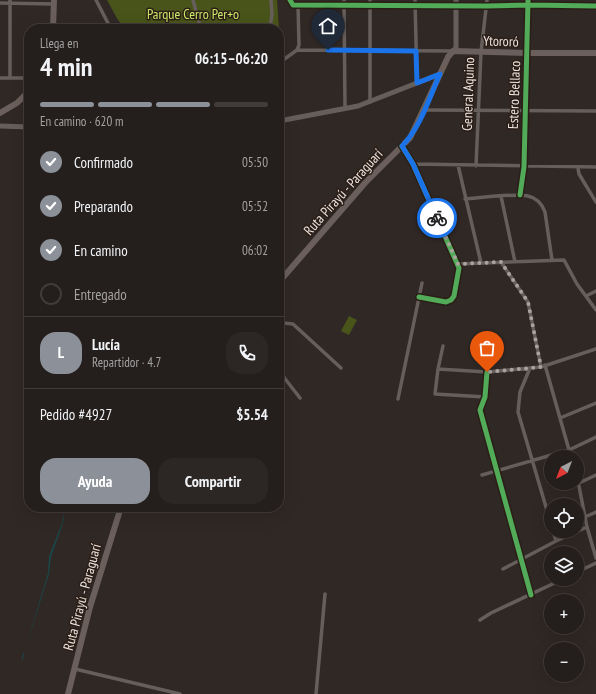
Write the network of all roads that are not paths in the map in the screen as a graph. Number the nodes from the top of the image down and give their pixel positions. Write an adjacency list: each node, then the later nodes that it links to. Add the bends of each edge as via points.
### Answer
1 (96, 0): 21 (street)
2 (192, 0): 22 (street)
3 (271, 0): 23 (street)
4 (290, 0): 14 (street, via 293,5)
5 (344, 0): 15 (street)
6 (370, 0): 16 (street)
7 (415, 0): 17 (street)
8 (487, 0): 18 (street, General Aquino)
9 (10, 2): 10 (street); 12 (street); 35 (street)
10 (54, 2): 20 (main road)
11 (528, 2): 18 (street); 19 (street); 31 (street, Estero Bellaco)
12 (0, 3)
13 (456, 3): 17 (street); 18 (street); 28 (main road, via 456,48)
14 (298, 5): 15 (street); 24 (street, via 299,45)
15 (344, 5): 16 (street); 25 (street)
16 (370, 5): 17 (street); 26 (street)
17 (415, 6): 27 (street)
18 (486, 6): 29 (street, General Aquino)
19 (596, 6)
20 (53, 24)
21 (108, 24)
22 (199, 24)
23 (271, 24)
24 (296, 50): 25 (street, Ytororó); 32 (street)
25 (344, 51): 26 (street, Ytororó); 40 (street)
26 (370, 51): 27 (street, Ytororó); 39 (street)
27 (416, 51): 28 (street, Ytororó); 37 (street)
28 (453, 51): 29 (main road, Ytororó); 33 (main road, Ruta Pirayú - Paraguarí)
29 (481, 52): 31 (main road, Ytororó); 43 (street, General Aquino)
30 (596, 53): 31 (main road, Ytororó)
31 (528, 54): 41 (street, Estero Bellaco)
32 (284, 59)
33 (440, 74): 37 (main road); 42 (main road, Ruta Pirayú - Paraguarí)
34 (0, 78): 35 (street)
35 (10, 78): 36 (street)
36 (24, 78)
37 (417, 83): 39 (main road)
38 (24, 96): 45 (main road)
39 (370, 102): 40 (main road)
40 (345, 109): 46 (main road)
41 (525, 109): 43 (street); 44 (street); 53 (street, Estero Bellaco)
42 (424, 110): 43 (street); 49 (main road, Ruta Pirayú - Paraguarí, via 410,138)
43 (478, 110): 52 (street, General Aquino)
44 (596, 111)
45 (0, 114)
46 (284, 120)
47 (0, 126): 48 (main road)
48 (24, 128)
49 (402, 146): 50 (street); 65 (main road, Ruta Pirayú - Paraguarí, via 365,183)
50 (413, 164): 51 (street); 64 (street)
51 (458, 165): 52 (street); 58 (street)
52 (476, 166): 53 (street)
53 (524, 167): 55 (street); 56 (street, Estero Bellaco)
54 (596, 167): 55 (street)
55 (578, 168): 59 (street)
56 (520, 195): 57 (street); 60 (street, via 535,198 546,212)
57 (501, 196): 58 (street); 62 (street)
58 (465, 198): 63 (street)
59 (596, 202)
60 (552, 260): 62 (street); 68 (street, via 564,260)
61 (501, 262): 62 (street); 63 (street); 74 (street, via 528,302)
62 (515, 262)
63 (481, 263): 64 (street)
64 (458, 264): 69 (street, via 454,296 451,300 446,302)
65 (284, 276)
66 (422, 283): 69 (street)
67 (596, 291): 68 (street)
68 (586, 296): 70 (street)
69 (419, 297): 82 (street)
70 (596, 310)
71 (284, 323): 75 (street, via 293,324)
72 (443, 346): 77 (street)
73 (596, 348): 74 (street)
74 (543, 366): 76 (street); 84 (street)
75 (341, 368)
76 (530, 368): 78 (street); 88 (street, via 520,392 518,412)
77 (438, 370): 78 (street); 80 (street, via 435,394)
78 (487, 372): 80 (street)
79 (284, 377): 81 (street)
80 (485, 397): 89 (street, via 480,410)
81 (300, 398)
82 (398, 399)
83 (596, 403): 84 (street)
84 (560, 418): 86 (street)
85 (596, 437): 86 (street)
86 (569, 450)
87 (544, 457): 88 (street)
88 (532, 460): 89 (street); 94 (street)
89 (497, 470): 90 (street); 101 (street)
90 (482, 475)
91 (596, 475): 92 (street)
92 (584, 481)
93 (580, 490): 97 (street)
94 (544, 500)
95 (119, 512): 109 (main road, Ruta Pirayú - Paraguarí, via 91,605)
96 (596, 512): 97 (street)
97 (585, 517): 98 (street)
98 (587, 527): 99 (street); 100 (street)
99 (556, 540): 101 (street)
100 (596, 558)
101 (521, 559): 104 (street); 107 (street)
102 (596, 562): 103 (street)
103 (584, 568)
104 (503, 569)
105 (549, 586): 107 (street)
106 (325, 594): 112 (street)
107 (531, 595): 108 (street)
108 (480, 620)
109 (75, 669): 110 (main road, Ruta Pirayú - Paraguarí); 111 (street)
110 (68, 694)
111 (180, 694)
112 (316, 694)

